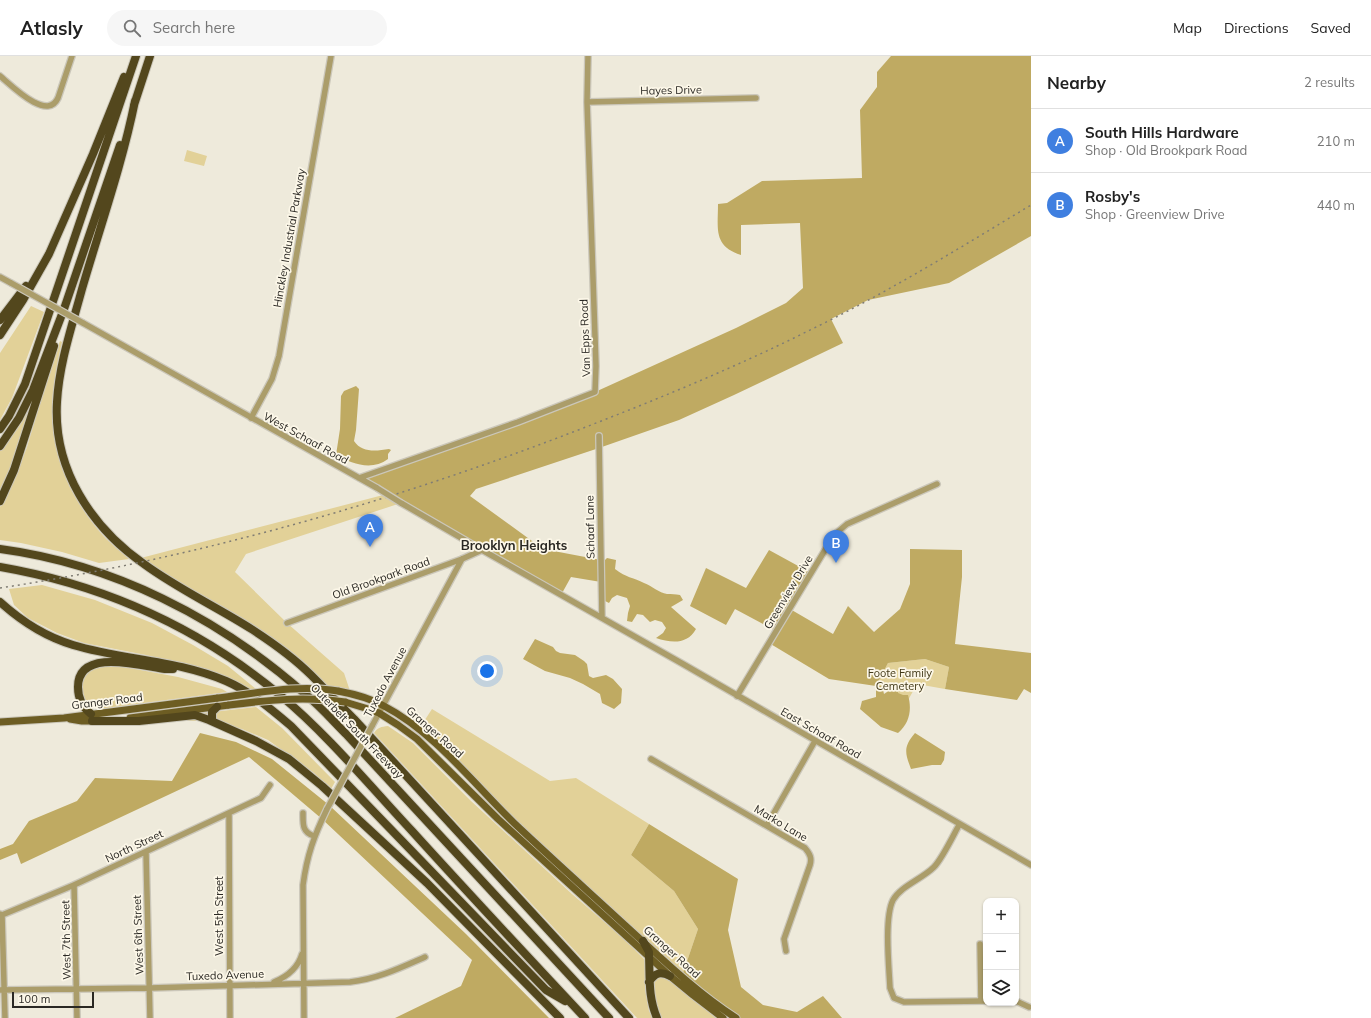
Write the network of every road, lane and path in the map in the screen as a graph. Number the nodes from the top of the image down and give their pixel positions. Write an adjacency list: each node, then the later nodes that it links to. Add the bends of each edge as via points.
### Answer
1 (72, 56): 6 (street, via 58,98 52,106 28,100)
2 (134, 56): 10 (highway); 16 (highway, via 25,384)
3 (150, 56): 8 (highway)
4 (331, 56): 15 (street, Hinckley Industrial Parkway, via 279,356 272,379)
5 (588, 56): 9 (street, Van Epps Road)
6 (0, 76)
7 (756, 98): 9 (street, Hayes Drive)
8 (135, 101): 12 (highway); 76 (highway, via 68,340 58,392 57,414 62,450 66,467 80,496 99,524 145,565 253,630 310,673)
9 (587, 102): 19 (street, Van Epps Road, via 595,392)
10 (65, 220): 13 (highway, via 30,282); 14 (highway, via 46,261)
11 (0, 277): 15 (street, West Schaaf Road, bridge)
12 (64, 309): 18 (highway, via 27,404); 21 (highway, via 20,452)
13 (0, 320)
14 (0, 336)
15 (251, 418): 19 (street, West Schaaf Road)
16 (0, 429)
17 (599, 436): 27 (street, Schaaf Lane)
18 (0, 446)
19 (359, 478): 23 (street, West Schaaf Road, bridge)
20 (937, 484): 30 (street, Greenview Drive, via 847,524 834,535)
21 (0, 500)
22 (0, 549): 75 (highway, Outerbelt South Freeway, via 75,565 139,587 194,614 272,666 348,736)
23 (482, 550): 24 (street, Old Brookpark Road); 27 (street, West Schaaf Road)
24 (462, 559): 28 (street, Old Brookpark Road); 32 (street, Tuxedo Avenue)
25 (0, 567): 66 (highway, via 66,582 146,610 224,654 279,695 334,748)
26 (2, 604): 29 (highway, via 30,626 72,645)
27 (602, 618): 30 (street, East Schaaf Road)
28 (287, 623)
29 (185, 669): 34 (highway, via 165,669 116,661 96,663 85,670 78,686 82,705); 66 (highway, via 232,684 255,697 278,715 546,990)
30 (737, 696): 37 (street, East Schaaf Road)
31 (218, 703): 32 (main road, Granger Road, bridge, via 300,688 338,691); 33 (main road, Granger Road, bridge, via 229,705 288,698 314,699 345,702); 34 (main road, Granger Road); 35 (highway, via 212,712)
32 (383, 705): 33 (street, Tuxedo Avenue); 49 (main road, Granger Road, via 402,717 441,750 532,840)
33 (380, 714): 44 (street, Tuxedo Avenue, bridge); 53 (main road, Granger Road, via 417,739 498,819)
34 (92, 718): 35 (highway, via 139,721 191,715); 36 (main road, Granger Road)
35 (212, 721): 73 (highway, via 274,750 322,786 427,883)
36 (0, 722)
37 (815, 741): 42 (street, East Schaaf Road); 43 (street)
38 (651, 759): 43 (street, Marko Lane)
39 (270, 785): 40 (street, North Street, via 261,798)
40 (228, 813): 45 (street, North Street); 59 (street, West 5th Street)
41 (303, 813): 44 (street, via 303,829)
42 (959, 825): 46 (street, East Schaaf Road); 64 (street, via 935,866 904,888 894,899 888,916 890,988 894,998 904,1002)
43 (767, 826): 52 (street, Marko Lane, via 805,848 812,860 784,939)
44 (314, 836): 51 (street, Tuxedo Avenue, via 303,885)
45 (146, 852): 47 (street, North Street); 62 (street, West 6th Street)
46 (1031, 865)
47 (74, 885): 48 (street, North Street); 61 (street, West 7th Street)
48 (1, 914): 63 (street)
49 (643, 941): 53 (highway); 79 (main road, Granger Road, via 700,992)
50 (980, 944): 60 (street)
51 (303, 948): 56 (street, Tuxedo Avenue); 58 (street, via 297,965 284,978)
52 (786, 951)
53 (649, 956): 55 (main road, Granger Road); 57 (highway)
54 (425, 957): 56 (street, via 388,973 363,980)
55 (670, 976): 57 (highway, via 661,972); 78 (main road, Granger Road)
56 (303, 982): 58 (street, Tuxedo Avenue); 72 (street)
57 (649, 982): 77 (highway, via 650,1001)
58 (267, 984): 59 (street, Tuxedo Avenue)
59 (230, 985): 62 (street, Tuxedo Avenue); 71 (street, West 5th Street)
60 (983, 987)
61 (77, 988): 62 (street, Tuxedo Avenue); 63 (street, Tuxedo Avenue); 69 (street, West 7th Street)
62 (150, 988): 70 (street, West 6th Street)
63 (2, 990): 68 (street)
64 (983, 1001)
65 (1019, 1002): 67 (street)
66 (572, 1005): 74 (highway)
67 (1029, 1007)
68 (5, 1018)
69 (77, 1018)
70 (150, 1018)
71 (230, 1018)
72 (304, 1018)
73 (560, 1018)
74 (585, 1018)
75 (609, 1018)
76 (629, 1018)
77 (657, 1018)
78 (724, 1018)
79 (736, 1018)

